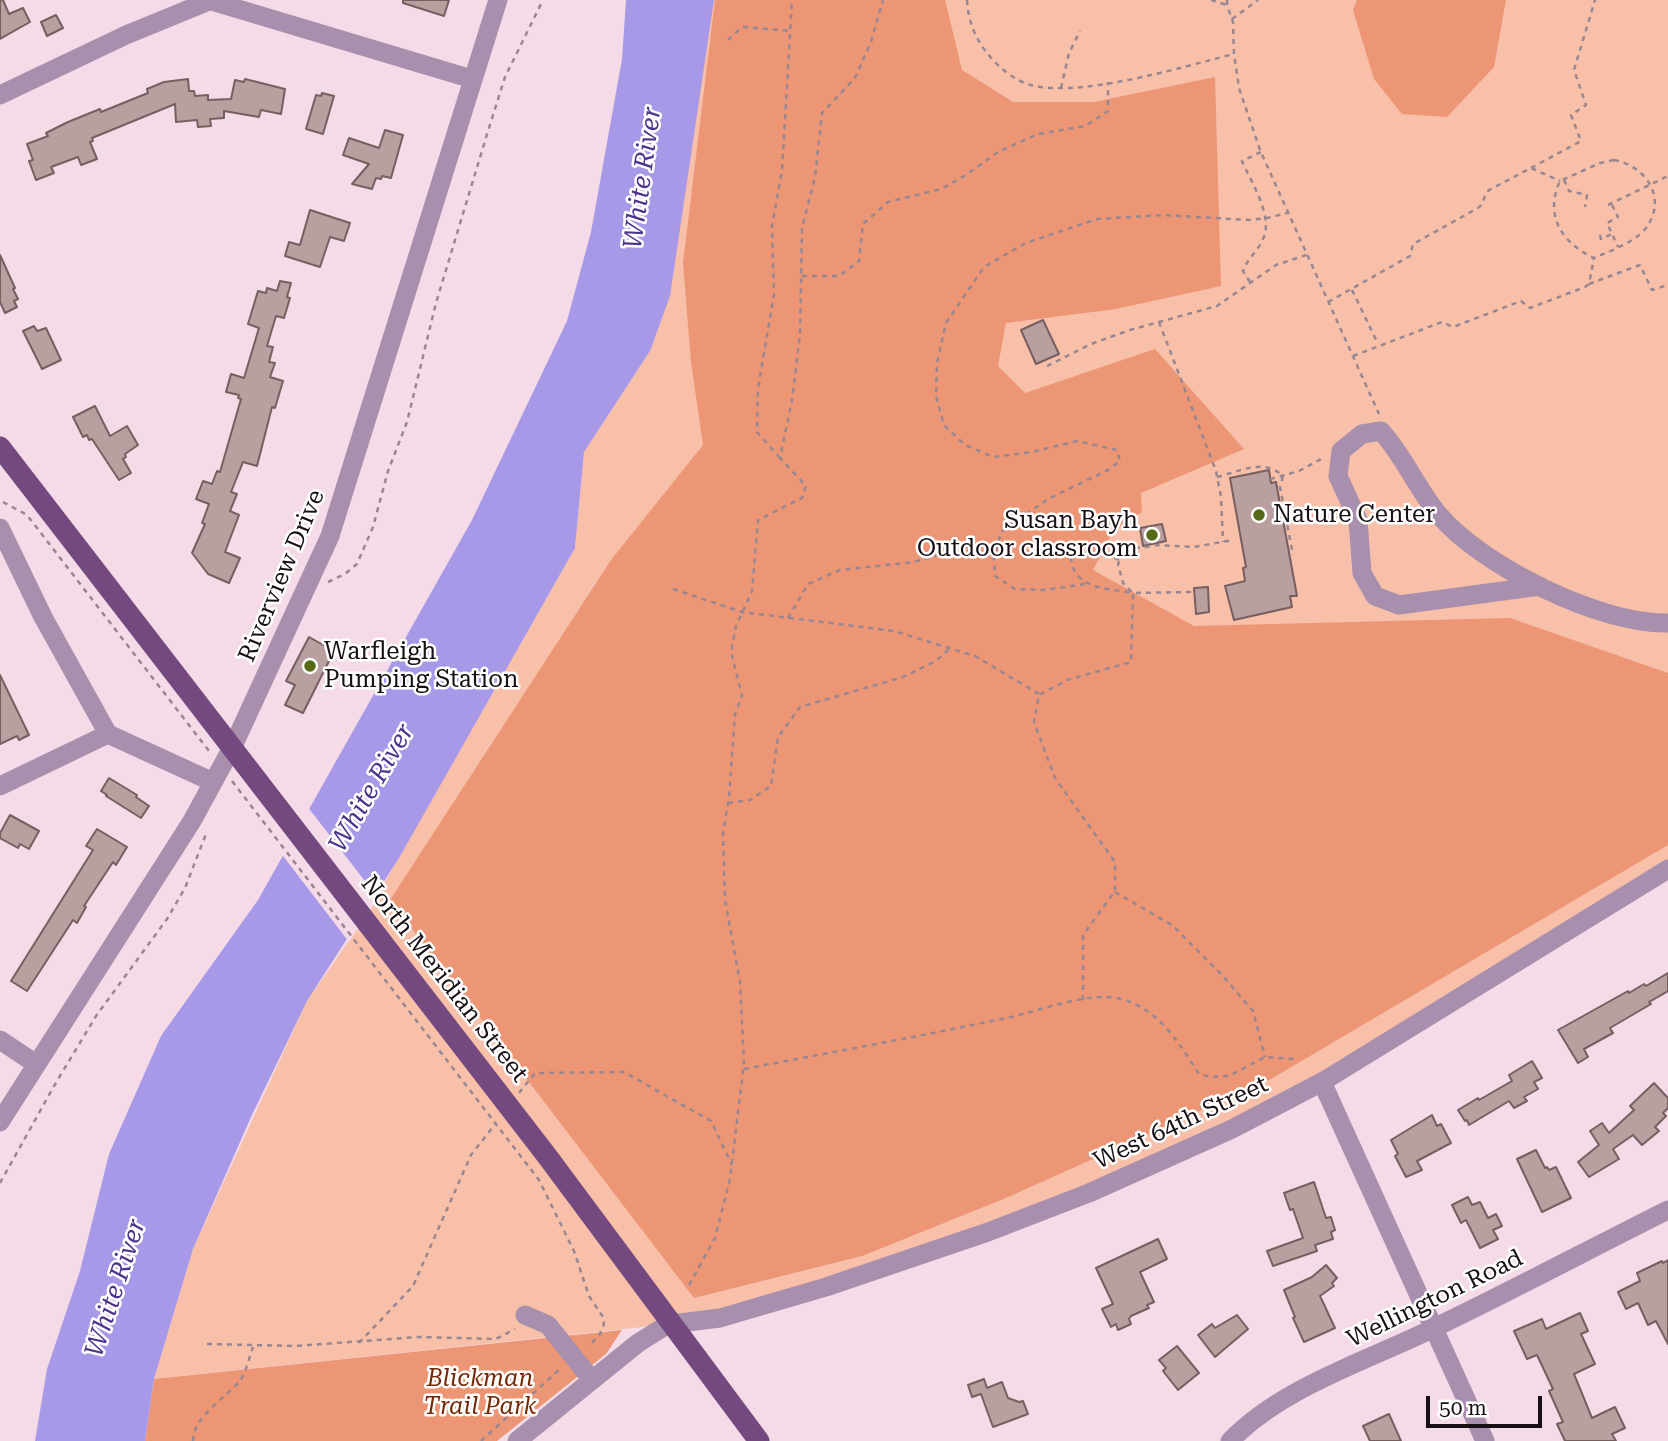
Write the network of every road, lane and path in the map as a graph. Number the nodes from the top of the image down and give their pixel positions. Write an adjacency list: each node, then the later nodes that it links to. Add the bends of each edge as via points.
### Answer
1 (498, 0): 15 (street, Riverview Drive)
2 (792, 0): 11 (path)
3 (883, 0): 32 (path, via 855,78 822,113 815,177 802,228)
4 (967, 0): 17 (path, via 978,42 998,67 1030,85)
5 (1211, 0): 9 (path)
6 (1258, 0): 10 (path)
7 (1595, 0): 20 (path, via 1574,70 1586,105 1571,115 1581,141)
8 (208, 1): 15 (street); 18 (street)
9 (1227, 2): 10 (path)
10 (1232, 19): 14 (path)
11 (791, 31): 13 (path, via 742,27); 45 (path, via 782,171 772,226 774,295 758,388 757,432)
12 (1080, 31): 17 (path)
13 (728, 40)
14 (1234, 54): 16 (path); 19 (path, via 1239,88)
15 (472, 79): 69 (street, Riverview Drive, via 330,536)
16 (1108, 82): 17 (path); 32 (path, via 1108,111 1084,125 1038,134 998,152 941,189 888,202 863,224 859,261 839,276)
17 (1061, 88)
18 (0, 96)
19 (1261, 152): 25 (path); 26 (path, via 1242,161)
20 (1531, 168): 22 (path); 36 (path, via 1489,190 1478,208 1413,244 1410,256)
21 (1668, 176): 23 (path)
22 (1562, 180): 23 (path, via 1614,160 1633,166); 24 (path, via 1569,191 1587,195); 31 (path, via 1554,204 1558,226 1571,244)
23 (1651, 184): 27 (path, via 1610,204 1618,218 1607,223); 29 (path, via 1652,219 1639,235)
24 (1585, 207)
25 (1287, 212): 26 (path); 30 (path)
26 (1267, 218): 33 (path, via 1265,234 1243,271); 53 (path, via 1163,215 1097,219 1026,243 984,267 946,323 936,396 944,425 965,444 993,457 1077,441 1117,450 1120,461 1048,499 1001,532)
27 (1612, 234): 28 (path, via 1601,239); 29 (path)
28 (1600, 235)
29 (1618, 247): 31 (path)
30 (1306, 255): 33 (path, via 1276,264); 37 (path)
31 (1594, 258): 34 (path)
32 (801, 276): 45 (path, via 800,334)
33 (1250, 282): 38 (path, via 1217,306)
34 (1590, 284): 35 (path, via 1640,265 1652,290); 39 (path, via 1539,306 1530,308 1521,301 1453,327 1442,322)
35 (1668, 285)
36 (1352, 290): 37 (path); 39 (path)
37 (1328, 302): 40 (path)
38 (1159, 322): 41 (path, via 1091,344); 47 (path)
39 (1378, 345): 40 (path)
40 (1353, 356): 42 (path, via 1381,417)
41 (1047, 366)
42 (1381, 431): 57 (street, via 1423,495 1457,535); 57 (street, via 1362,434 1341,451 1338,476 1358,520 1362,573 1375,596 1399,605)
43 (1, 452): 66 (main road, North Meridian Street)
44 (1328, 455): 46 (path)
45 (780, 458): 61 (path, via 806,486 802,498 758,520 752,591)
46 (1283, 476): 47 (path, via 1273,467 1263,466); 48 (path); 54 (path, via 1280,487)
47 (1217, 477): 52 (path)
48 (1270, 479)
49 (3, 502): 66 (path, via 27,515)
50 (0, 528): 67 (street)
51 (1233, 540): 52 (path)
52 (1223, 542): 55 (path, via 1194,547 1127,546)
53 (997, 545): 56 (path, via 995,576 1015,589); 62 (path, via 965,547 914,562 840,570 808,584)
54 (1293, 555)
55 (1120, 560): 56 (path, via 1096,551 1071,558 1072,569); 60 (path, via 1123,583)
56 (1085, 584): 60 (path)
57 (1540, 586): 63 (street, via 1598,612 1651,624)
58 (673, 589): 61 (path)
59 (1191, 592): 60 (path)
60 (1133, 593): 65 (path, via 1131,662 1067,680)
61 (742, 612): 62 (path); 71 (path, via 731,652 742,696 735,714)
62 (788, 618): 64 (path, via 894,631)
63 (1668, 623)
64 (950, 648): 65 (path, via 975,656); 71 (path, via 936,661 903,677 800,707 778,737 771,786 750,800)
65 (1039, 695): 73 (path, via 1034,722 1055,778 1115,862)
66 (204, 727): 68 (path); 89 (main road, North Meridian Street, via 547,1156)
67 (108, 734): 69 (street); 70 (street)
68 (212, 755)
69 (221, 780): 79 (street, Riverview Drive); 93 (path, via 539,1180 603,1317 599,1336)
70 (0, 786)
71 (728, 803): 80 (path, via 723,832 724,901 740,982)
72 (1668, 869): 81 (street, West 64th Street)
73 (1115, 891): 75 (path, via 1083,934); 77 (path, via 1171,925 1222,975 1253,1011)
74 (167, 919): 83 (path, via 96,1016)
75 (1083, 1000): 77 (path, via 1118,998 1143,1007 1165,1025 1199,1074 1229,1076); 80 (path)
76 (0, 1040): 79 (street)
77 (1265, 1057): 78 (path)
78 (1295, 1059)
79 (36, 1064): 82 (street, Riverview Drive)
80 (744, 1069): 87 (path, via 730,1179 715,1238)
81 (1322, 1082): 89 (street, West 64th Street, via 1232,1129 988,1232 720,1318); 90 (street)
82 (0, 1122)
83 (0, 1183)
84 (1668, 1201): 86 (street)
85 (1668, 1210): 86 (street, Wellington Road)
86 (1644, 1222): 90 (street, Wellington Road)
87 (689, 1285)
88 (525, 1315): 92 (path, via 517,1328 495,1339 418,1337); 93 (street, via 548,1325)
89 (671, 1324): 94 (street); 98 (main road, North Meridian Street)
90 (1433, 1329): 99 (street, Wellington Road, via 1284,1399 1246,1424); 100 (street)
91 (207, 1344): 92 (path)
92 (254, 1345): 95 (path, via 241,1380 204,1417 193,1431)
93 (571, 1359): 94 (street); 96 (path)
94 (592, 1380): 97 (street)
95 (193, 1441)
96 (481, 1441)
97 (517, 1441)
98 (758, 1441)
99 (1230, 1441)
100 (1485, 1441)

